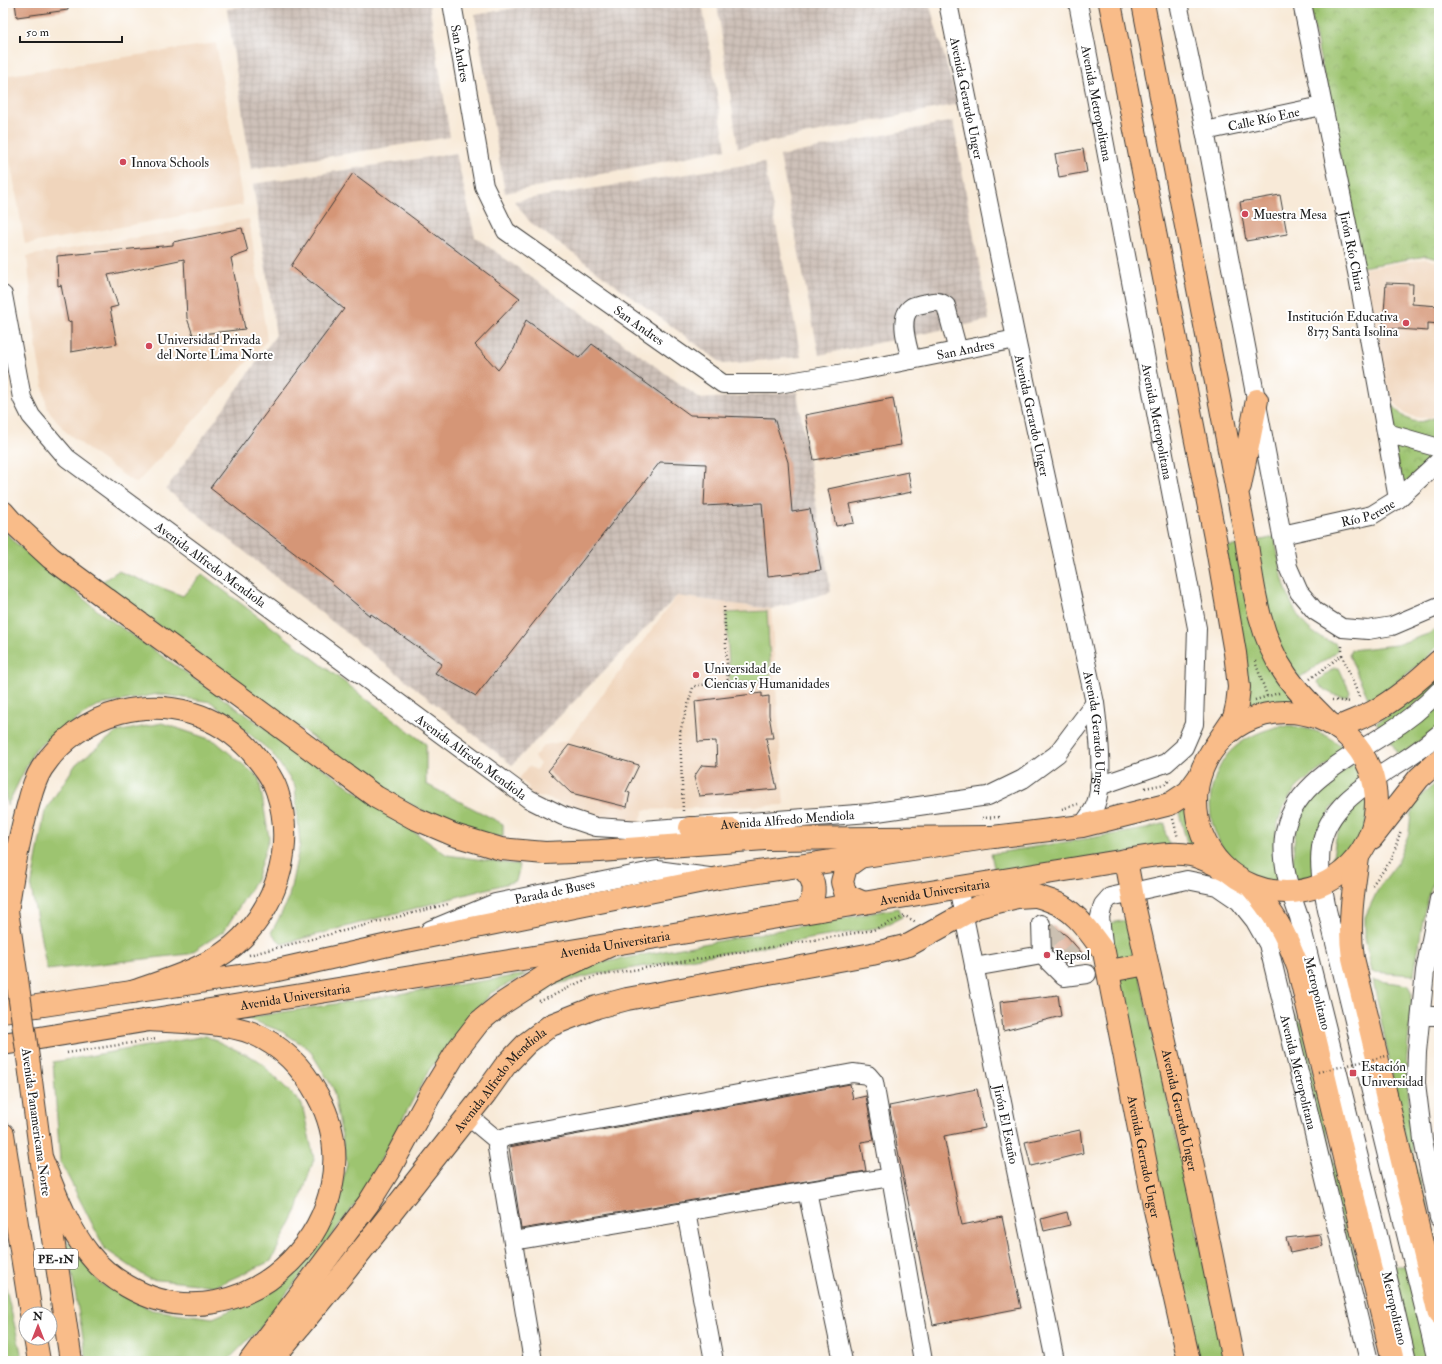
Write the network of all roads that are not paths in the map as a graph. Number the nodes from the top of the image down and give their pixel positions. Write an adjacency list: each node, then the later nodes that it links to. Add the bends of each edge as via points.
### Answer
1 (452, 3): 13 (street, San Andres, via 484,186 506,231 723,384 778,384)
2 (948, 3): 11 (street, Avenida Gerardo Unger)
3 (1078, 3): 33 (street, Avenida Metropolitana, via 1197,628 1194,724 1184,747 1166,763)
4 (1110, 3): 28 (main road, via 1216,543 1235,653 1239,687 1237,705 1234,718)
5 (1143, 3): 18 (main road)
6 (1178, 3): 9 (street)
7 (1302, 3): 8 (street, Jirón Río Chira)
8 (1322, 106): 9 (street, Calle Río Ene); 15 (street, Jirón Río Chira, via 1358,276)
9 (1205, 131): 14 (street)
10 (3, 295): 35 (street, Avenida Alfredo Mendiola, via 22,398 31,416 67,458 529,799 562,816 596,827 642,830)
11 (1016, 339): 12 (street, San Andres); 25 (street, Avenida Gerardo Unger)
12 (958, 351): 13 (street, San Andres); 13 (street, via 946,306 942,302 912,306 907,311 904,328)
13 (911, 360)
14 (1257, 400): 18 (main road); 21 (street)
15 (1386, 433): 16 (street); 19 (street, Jirón Río Chira)
16 (1439, 448)
17 (1439, 461): 19 (street, Río Perene)
18 (1238, 497): 26 (main road, via 1257,610 1269,643 1286,674)
19 (1398, 499): 21 (street, Río Perene, via 1372,515)
20 (3, 512): 37 (main road, via 51,558 376,798 454,835 501,848 546,853)
21 (1282, 535): 22 (street, via 1288,567 1299,592 1314,611 1342,636 1392,626)
22 (1439, 606)
23 (1439, 661): 26 (main road, via 1387,704 1372,712)
24 (1439, 692): 29 (street, Metropolitano, via 1391,731)
25 (1095, 702): 33 (street, Avenida Gerardo Unger); 35 (street, Avenida Alfredo Mendiola, via 1057,754 1023,779 988,796 870,813)
26 (1333, 725): 28 (main road, via 1305,714 1279,713 1254,718 1231,731); 29 (main road)
27 (1439, 734): 32 (street)
28 (1213, 749): 31 (main road)
29 (1360, 750): 32 (main road); 49 (street, Metropolitano, via 1308,788 1293,808 1284,837)
30 (1439, 760): 38 (main road, via 1419,778)
31 (1199, 777): 34 (main road, via 1188,792 1170,804); 42 (main road, via 1195,802 1198,827 1209,850)
32 (1374, 780): 38 (main road, via 1374,823); 46 (street, via 1357,792 1330,821 1321,846 1320,871)
33 (1099, 786): 34 (street, Avenida Gerardo Unger, via 1095,807)
34 (1082, 826): 36 (main road)
35 (687, 828): 37 (main road, via 762,833)
36 (993, 837): 37 (main road); 39 (main road)
37 (800, 839)
38 (1361, 852): 46 (main road, via 1342,873); 79 (main road, via 1350,917 1353,958)
39 (860, 857): 41 (main road); 52 (main road, via 846,867 842,882 846,895)
40 (1126, 860): 42 (main road, Avenida Universitaria, via 1182,854 1199,857); 43 (main road, Avenida Universitaria); 48 (main road, Avenida Gerardo Unger)
41 (798, 866): 54 (main road, via 808,873 814,884 813,900); 63 (main road, via 718,878 397,943 273,971)
42 (1225, 869): 45 (main road)
43 (996, 881): 47 (main road, Avenida Universitaria); 50 (main road, Avenida Gerrado Unger)
44 (3, 882): 53 (main road, Avenida Panamericana Norte / PE-1N)
45 (1250, 885): 49 (main road, via 1270,891); 78 (main road, Avenida Metropolitana, via 1268,906 1288,940 1298,967)
46 (1323, 885): 49 (main road); 96 (street, via 1329,919)
47 (958, 888): 52 (main road, Avenida Universitaria); 55 (street, Jirón El Estaño)
48 (1132, 891): 59 (street, Avenida Gerrado Unger, via 1110,897 1103,905 1100,917); 60 (main road, Avenida Gerardo Unger); 92 (street, Avenida Metropolitana, via 1187,880 1217,886 1239,900 1268,944)
49 (1291, 892): 95 (street, Metropolitano, via 1377,1230)
50 (1034, 896): 55 (main road, Avenida Alfredo Mendiola, via 1000,900 977,907); 57 (street, via 1043,927); 59 (main road, Avenida Gerrado Unger, via 1069,910 1086,928)
51 (1439, 899): 65 (street, via 1425,970)
52 (864, 903): 54 (main road, Avenida Universitaria)
53 (7, 912): 63 (main road, via 17,844 32,791 41,769 59,747 82,728 106,716 135,709 164,707 191,712 220,724 244,743 263,764 276,790 285,846 279,876 269,901 242,940 204,966); 71 (main road, Avenida Panamericana Norte / PE-1N, bridge)
54 (803, 913): 56 (main road, Avenida Universitaria)
55 (964, 915): 61 (street, Jirón El Estaño); 68 (main road, Avenida Alfredo Mendiola, via 909,945 765,975 627,999 572,1016 551,1025 527,1042 505,1066)
56 (613, 944): 66 (main road, Avenida Universitaria); 83 (main road, via 548,974 479,1022 458,1049 368,1204)
57 (1042, 955): 61 (street); 62 (street, via 1064,977)
58 (1075, 960): 62 (street)
59 (1107, 961): 60 (main road); 62 (street); 90 (main road, Avenida Gerrado Unger, via 1155,1210)
60 (1147, 964): 91 (main road, Avenida Gerardo Unger, via 1199,1193)
61 (974, 967): 89 (street, Jirón El Estaño)
62 (1087, 974)
63 (132, 992): 64 (main road)
64 (3, 1011)
65 (1430, 1016): 75 (street, via 1417,1052 1416,1084 1423,1140)
66 (148, 1020): 67 (main road, Avenida Universitaria); 71 (main road, via 228,1027 251,1033 275,1046 295,1063 310,1081 324,1107 332,1131 335,1163 331,1195 317,1228 302,1250 280,1272 248,1292 227,1300 198,1305 168,1303 139,1293 113,1278 89,1254 63,1211)
67 (3, 1044)
68 (468, 1116): 70 (street); 84 (main road, Avenida Alfredo Mendiola)
69 (3, 1134): 77 (main road, PE-1N)
70 (498, 1141): 72 (street, via 505,1137 853,1073 868,1075 874,1082); 76 (street, via 496,1148)
71 (41, 1157): 82 (main road, Avenida Panamericana Norte / PE-1N)
72 (891, 1177): 73 (street); 88 (street)
73 (807, 1191): 74 (street); 87 (street)
74 (686, 1212): 76 (street); 86 (street)
75 (1439, 1218)
76 (513, 1241): 85 (street)
77 (30, 1306)
78 (1380, 1308): 93 (main road, via 1376,1342); 94 (main road, Avenida Metropolitana)
79 (1439, 1314)
80 (36, 1346): 81 (main road)
81 (39, 1361)
82 (71, 1361)
83 (250, 1361)
84 (271, 1361)
85 (533, 1361)
86 (714, 1361)
87 (843, 1361)
88 (923, 1361)
89 (1055, 1361)
90 (1189, 1361)
91 (1233, 1361)
92 (1369, 1361)
93 (1381, 1361)
94 (1392, 1361)
95 (1407, 1361)
96 (1437, 1361)

